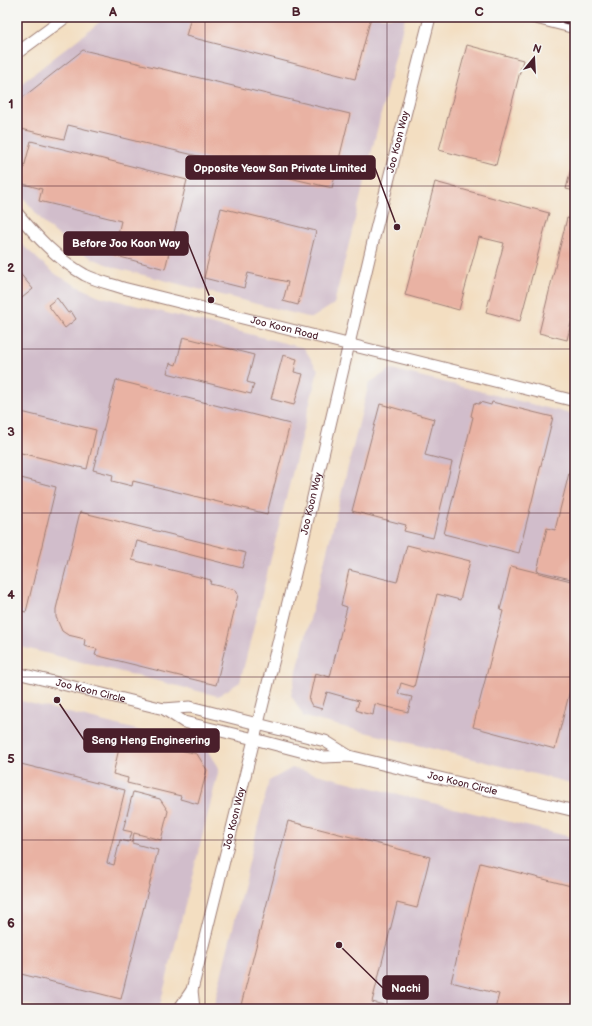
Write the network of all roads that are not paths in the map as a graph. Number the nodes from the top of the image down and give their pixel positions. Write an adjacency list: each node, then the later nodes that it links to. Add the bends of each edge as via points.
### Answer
1 (65, 17): 5 (street)
2 (430, 17): 7 (street, Joo Koon Way)
3 (532, 17): 4 (street)
4 (575, 28)
5 (17, 53)
6 (17, 213): 7 (street, Joo Koon Road, via 40,240 60,258 86,275 123,288)
7 (349, 345): 8 (street, Joo Koon Road); 11 (street, Joo Koon Way)
8 (575, 401)
9 (17, 673): 10 (street, Joo Koon Circle)
10 (164, 709): 11 (street, Joo Koon Circle, via 190,707); 12 (street, Joo Koon Circle, via 184,722)
11 (258, 724): 12 (street, Joo Koon Way); 13 (street, Joo Koon Circle, via 325,741)
12 (254, 739): 13 (street, Joo Koon Circle, via 323,757); 15 (street, Joo Koon Way)
13 (349, 756): 14 (street, Joo Koon Circle)
14 (575, 811)
15 (192, 990): 16 (street, Joo Koon Way); 17 (street, Joo Koon Way)
16 (179, 1009)
17 (194, 1009)

